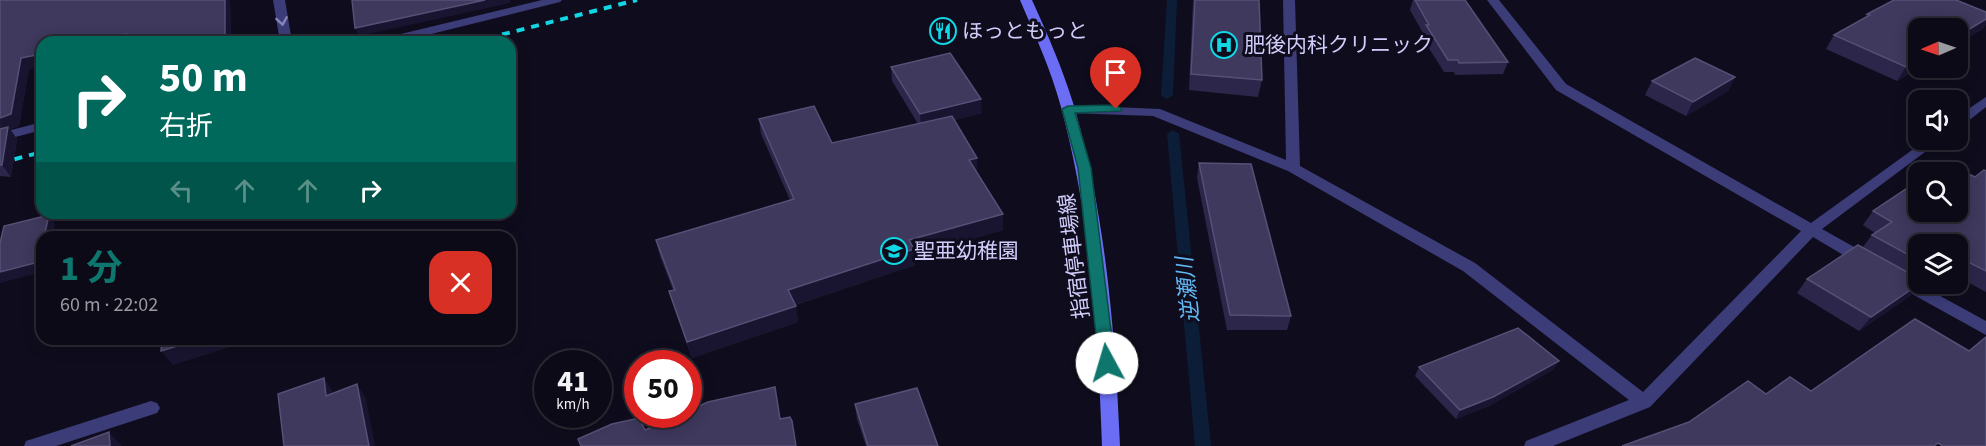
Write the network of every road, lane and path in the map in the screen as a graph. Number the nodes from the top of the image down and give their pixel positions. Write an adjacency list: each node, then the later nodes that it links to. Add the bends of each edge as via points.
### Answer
1 (279, 0): 6 (street, one-way to 6)
2 (1026, 0): 9 (main road, 指宿停車場線)
3 (1289, 0): 14 (street)
4 (1493, 0): 15 (street, via 1561,87)
5 (548, 1): 7 (street)
6 (285, 36)
7 (408, 36)
8 (1986, 101): 10 (street)
9 (1068, 109): 14 (street, via 1155,112); 20 (main road, 指宿停車場線, via 1084,168 1095,246)
10 (1968, 114)
11 (36, 128): 12 (street)
12 (0, 137)
13 (1920, 150): 15 (street)
14 (1293, 168): 17 (street, via 1469,267)
15 (1811, 230): 16 (street); 17 (street)
16 (1986, 328)
17 (1644, 402): 21 (street)
18 (151, 408): 19 (street)
19 (33, 446)
20 (1111, 446)
21 (1533, 446)

